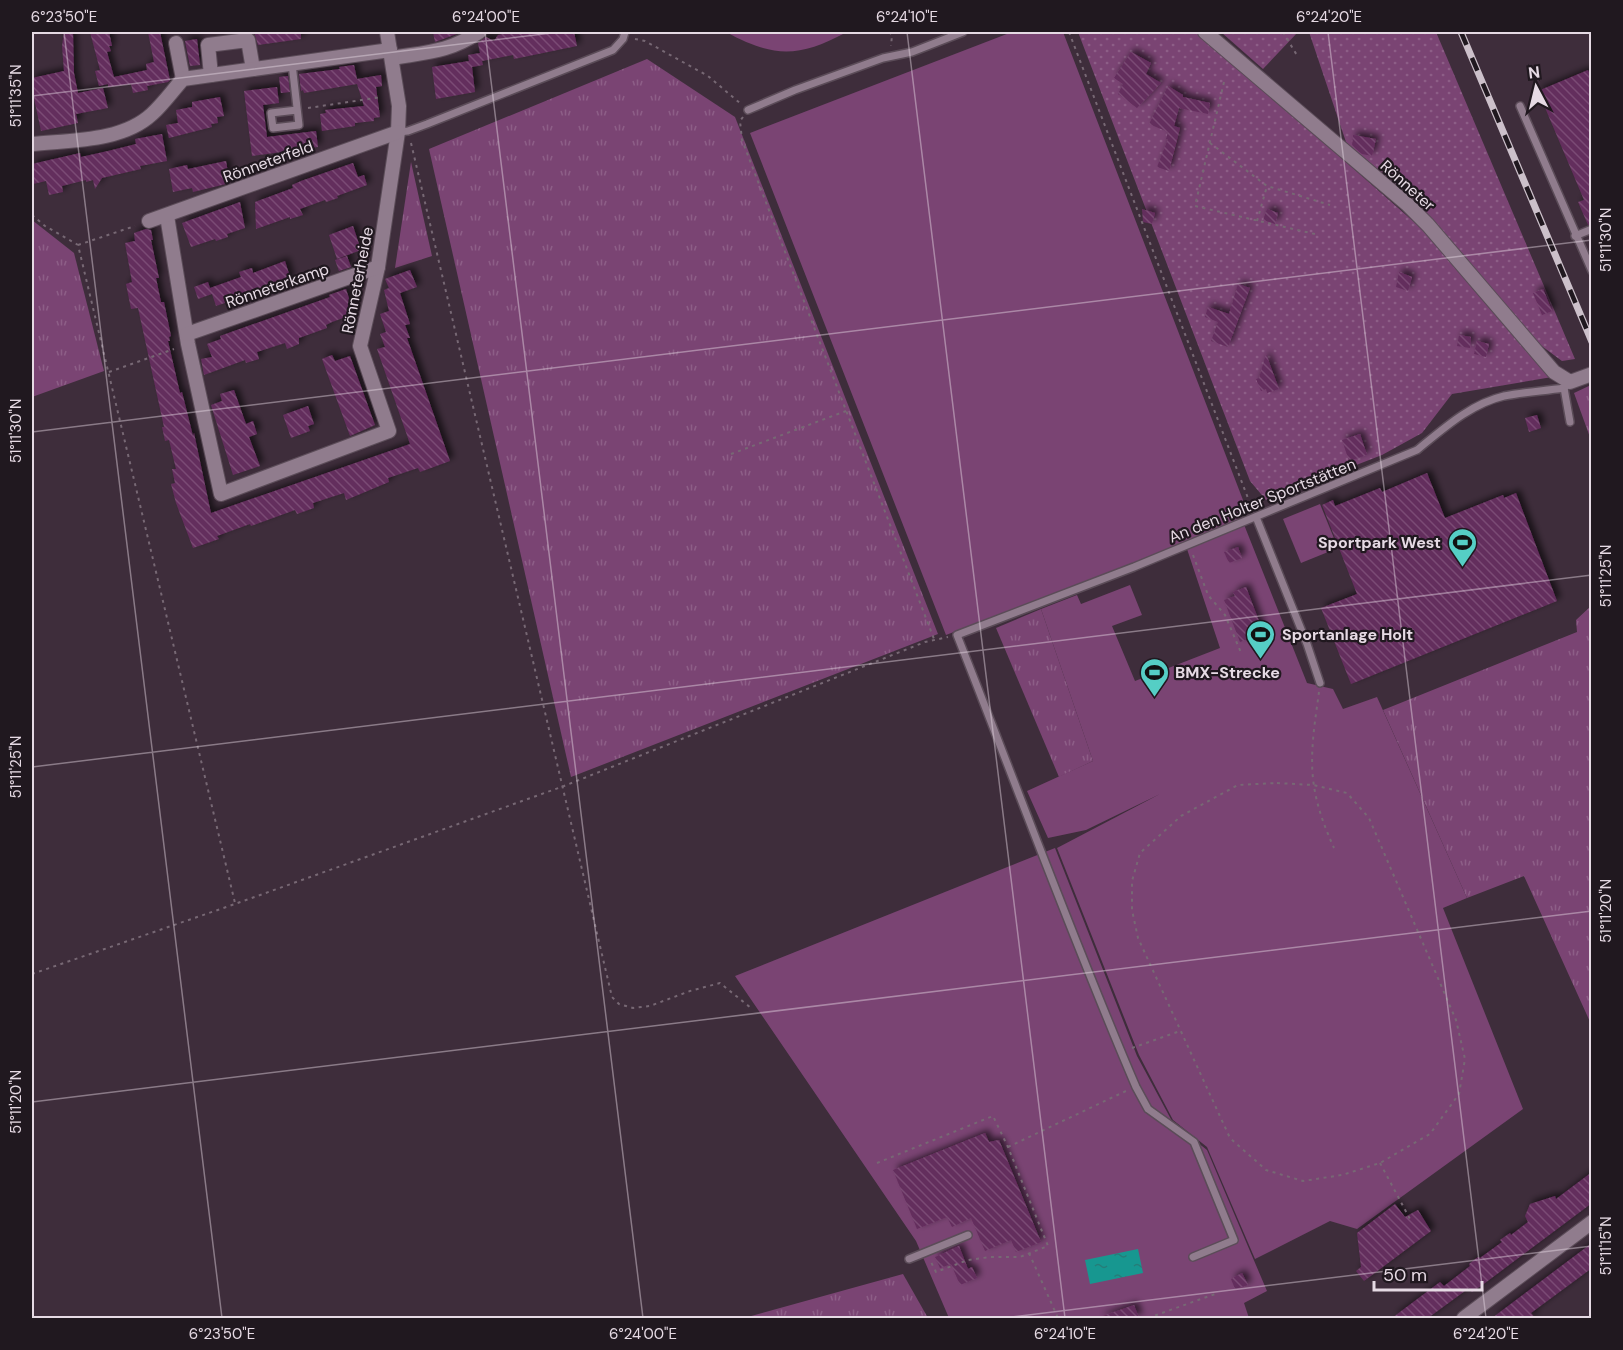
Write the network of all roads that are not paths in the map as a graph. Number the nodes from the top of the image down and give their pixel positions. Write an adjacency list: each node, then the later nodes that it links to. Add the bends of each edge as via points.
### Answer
1 (387, 32): 8 (street, Rönneterheide)
2 (479, 32): 6 (street)
3 (963, 32): 15 (lane)
4 (1205, 32): 26 (street, Rönneter, via 1408,205 1554,372)
5 (624, 35): 16 (lane, via 613,50)
6 (462, 37): 8 (street, via 449,48)
7 (176, 43): 12 (street)
8 (391, 54): 9 (street); 16 (street, Rönneterheide)
9 (292, 64): 10 (street); 14 (lane)
10 (253, 69): 11 (street); 11 (street, via 248,40 208,45)
11 (211, 75): 12 (street)
12 (183, 79): 17 (street, via 151,115 124,131)
13 (1520, 106): 21 (lane)
14 (297, 110)
15 (748, 110)
16 (403, 132): 18 (street, Rönneterfeld); 22 (street, Rönneterheide)
17 (32, 144)
18 (167, 216): 19 (street, Rönneterfeld); 24 (street)
19 (149, 221)
20 (1592, 229): 21 (lane)
21 (1575, 236): 23 (lane)
22 (378, 267): 24 (street, Rönneterkamp); 24 (street, Rönneterheide, via 360,346 389,431 221,494)
23 (1592, 271)
24 (187, 339)
25 (1592, 374): 26 (street)
26 (1569, 383): 27 (lane); 28 (lane, An den Holter Sportstätten, via 1492,400 1454,420 1417,450)
27 (1570, 422)
28 (1256, 518): 29 (lane); 32 (lane, An den Holter Sportstätten, via 957,635 1136,1087 1148,1109 1194,1142 1234,1240)
29 (1320, 683)
30 (1592, 1222): 34 (street)
31 (968, 1234): 33 (lane)
32 (1193, 1257)
33 (909, 1259)
34 (1464, 1318)

